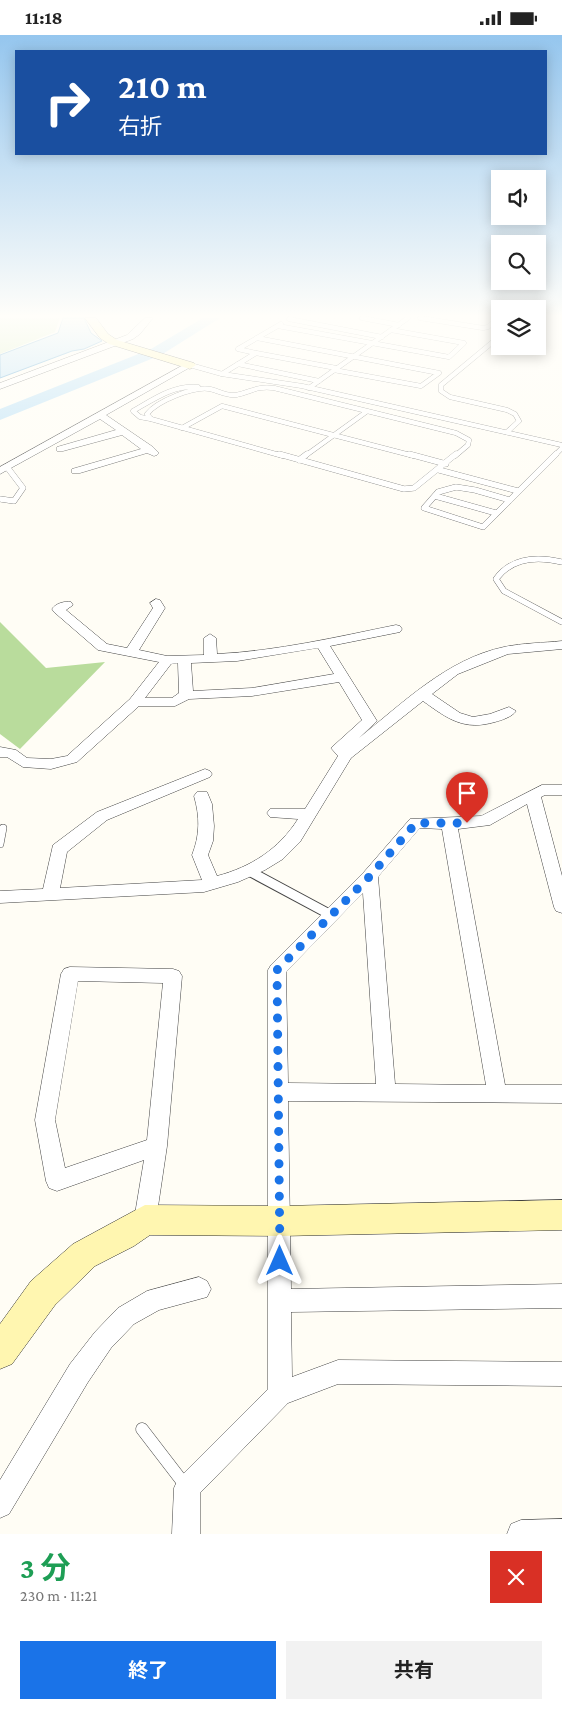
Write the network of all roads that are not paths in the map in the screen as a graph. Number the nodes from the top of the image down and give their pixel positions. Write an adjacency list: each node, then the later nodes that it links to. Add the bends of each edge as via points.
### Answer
1 (147, 388): 8 (street)
2 (179, 388): 9 (lane, via 133,411 140,417)
3 (200, 388): 6 (lane)
4 (313, 388): 12 (lane)
5 (441, 388): 12 (lane, via 450,397 507,410 515,415 519,421)
6 (209, 389): 7 (lane, via 239,395 249,388 274,388); 9 (lane, via 183,393 150,410 147,415)
7 (366, 412): 13 (lane); 17 (lane, via 464,435 469,440 468,445)
8 (100, 415): 11 (street); 15 (street)
9 (151, 419): 10 (lane)
10 (182, 428): 13 (lane, via 222,406); 16 (lane)
11 (124, 431): 15 (street); 15 (street, via 152,451)
12 (507, 432): 14 (lane)
13 (333, 435): 16 (lane); 17 (lane)
14 (562, 446): 20 (lane)
15 (67, 459): 18 (street)
16 (299, 460): 19 (lane, via 404,489 414,488)
17 (446, 464): 19 (lane)
18 (3, 469): 22 (lane, via 23,488 14,501)
19 (439, 470): 20 (lane)
20 (518, 491): 23 (lane)
21 (435, 495): 23 (lane, via 458,487); 24 (lane); 24 (lane, via 424,508 483,527)
22 (0, 499)
23 (510, 499): 24 (lane)
24 (496, 513)
25 (562, 562): 28 (lane, via 536,557 522,560 500,571 496,579 504,591)
26 (156, 603): 33 (street, via 157,612)
27 (67, 605): 33 (street, via 58,609 103,647)
28 (562, 621)
29 (390, 632): 31 (street)
30 (210, 638): 34 (street)
31 (322, 644): 34 (street); 37 (street)
32 (562, 645): 41 (street, via 506,650 475,661 453,671)
33 (131, 652): 36 (street)
34 (211, 658): 35 (street)
35 (184, 659): 36 (street); 40 (street)
36 (167, 660): 39 (street)
37 (342, 677): 40 (street, via 252,693); 45 (street, via 370,721 338,748)
38 (131, 685): 39 (street)
39 (146, 688): 42 (street)
40 (186, 695): 42 (street, via 175,702)
41 (424, 695): 43 (street, via 456,718 467,721 482,722); 45 (street)
42 (135, 702): 44 (street, via 83,743 72,759 51,764 23,762 11,753)
43 (509, 711)
44 (0, 752)
45 (346, 755): 51 (street)
46 (205, 773): 58 (street, via 102,816 66,843 59,849)
47 (562, 790): 49 (street, via 542,790)
48 (202, 796): 57 (street, via 207,836 200,855)
49 (533, 796): 52 (street, via 484,821); 60 (street)
50 (275, 813): 51 (street)
51 (308, 815): 55 (street, via 294,838 277,855)
52 (449, 824): 56 (street, via 416,823); 64 (street)
53 (3, 828): 54 (lane)
54 (0, 844)
55 (249, 871): 57 (street); 61 (lane)
56 (370, 876): 61 (street); 62 (street)
57 (212, 884): 58 (street)
58 (50, 895): 59 (street)
59 (0, 897)
60 (562, 907)
61 (331, 915): 63 (street, via 277,970)
62 (386, 1092): 63 (street); 64 (street)
63 (277, 1093): 69 (street)
64 (497, 1093): 65 (street)
65 (562, 1094)
66 (157, 1146): 66 (street, via 173,976 70,974 45,1120 57,1181); 68 (street)
67 (562, 1215): 69 (street)
68 (145, 1220): 69 (street); 73 (street, via 84,1255 43,1293)
69 (280, 1221): 72 (street)
70 (199, 1289): 78 (street, via 155,1299 126,1315 102,1340)
71 (562, 1296): 72 (street)
72 (280, 1301): 75 (street)
73 (0, 1352)
74 (562, 1374): 75 (street, via 338,1372)
75 (280, 1394): 77 (street)
76 (142, 1429): 77 (lane)
77 (187, 1489): 80 (street)
78 (0, 1505)
79 (562, 1533): 81 (street)
80 (186, 1534)
81 (521, 1534)

